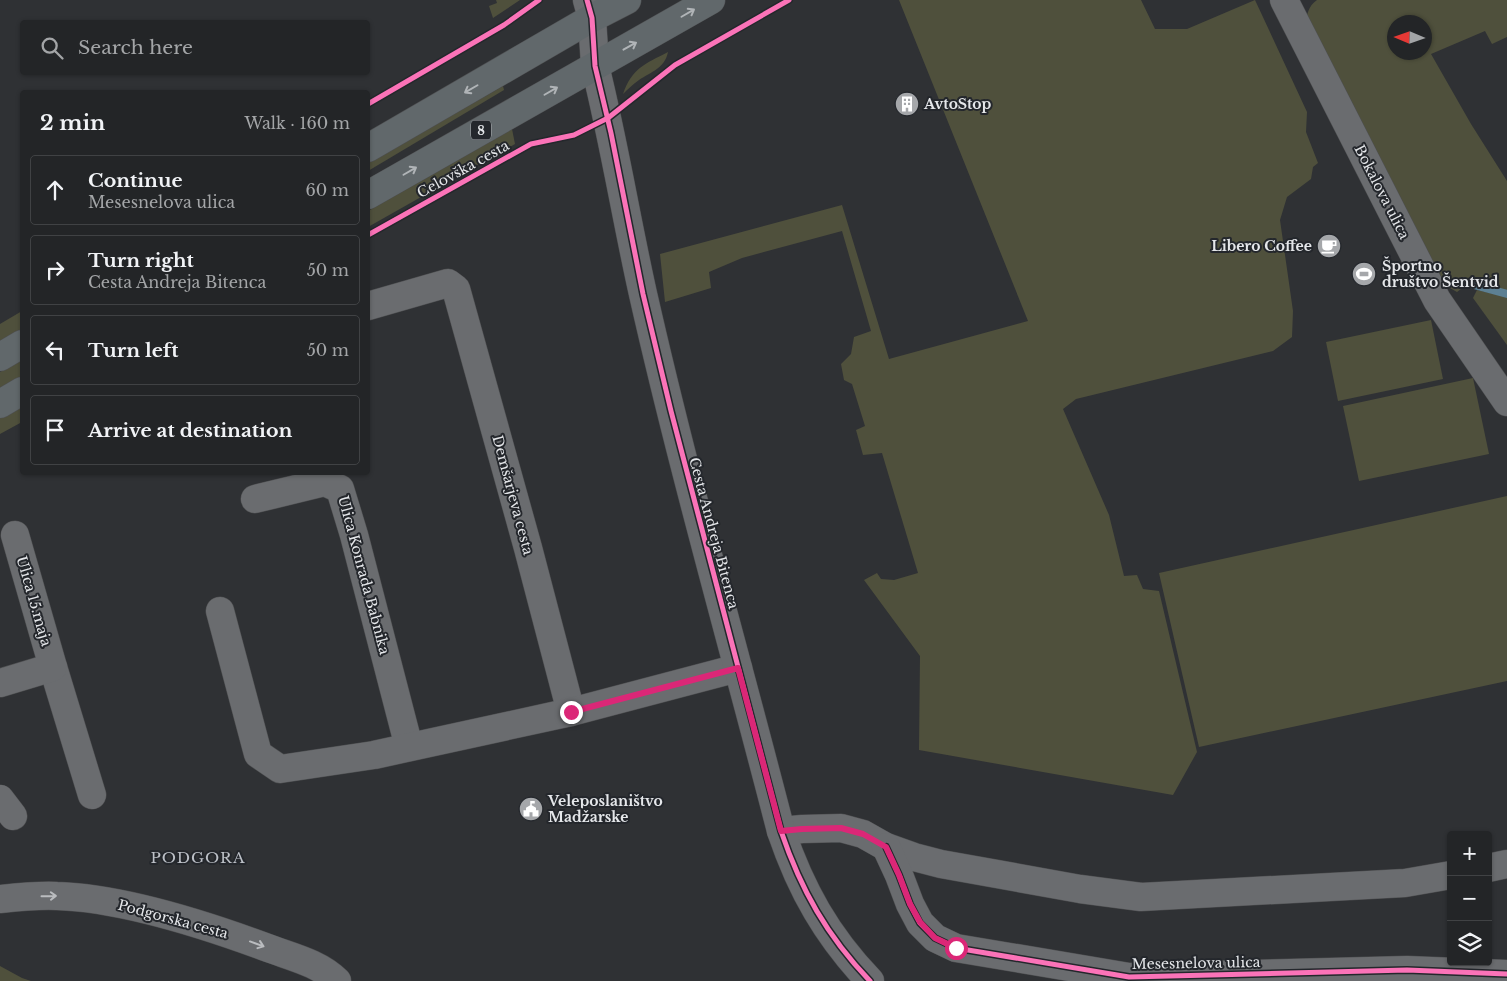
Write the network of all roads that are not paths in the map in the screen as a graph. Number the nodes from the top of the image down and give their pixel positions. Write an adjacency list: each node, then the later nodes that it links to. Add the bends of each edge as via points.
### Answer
1 (627, 0): 4 (main road)
2 (711, 0): 5 (main road, Celovška cesta / 8, one-way to 2)
3 (1284, 0): 12 (street, Bokalova ulica, via 1437,300)
4 (589, 9): 5 (street, Cesta Andreja Bitenca); 6 (main road, one-way to 6)
5 (595, 66): 7 (main road, Celovška cesta / 8, one-way to 5); 18 (street, Cesta Andreja Bitenca, via 671,410)
6 (370, 147)
7 (370, 194)
8 (370, 305): 20 (street, Demšarjeva cesta, via 448,283 456,289)
9 (20, 345): 10 (main road)
10 (0, 357)
11 (20, 392): 13 (main road)
12 (1507, 402)
13 (0, 404)
14 (255, 499): 21 (street, Ulica Konrada Babnika, via 325,482 340,489)
15 (14, 535): 17 (street, Ulica 15.maja)
16 (220, 611): 21 (street, via 258,754 280,769)
17 (53, 668): 19 (street); 22 (street, Ulica 15.maja)
18 (738, 668): 20 (street); 23 (street, Cesta Andreja Bitenca)
19 (0, 683)
20 (571, 712): 21 (street)
21 (409, 748)
22 (92, 795)
23 (781, 831): 24 (street, via 841,828 863,834); 31 (street, Cesta Andreja Bitenca, via 790,859 814,909 841,948)
24 (886, 847): 27 (street, via 941,864 1141,897 1405,883); 29 (street, Mesesnelova ulica, via 920,922 935,938 956,948 1129,977 1378,970)
25 (1507, 864): 26 (street)
26 (1492, 867)
27 (1447, 876)
28 (0, 899): 30 (street, Podgorska cesta, one-way to 30, via 58,896 110,902 152,912 239,938 310,964 328,972)
29 (1507, 974)
30 (337, 981)
31 (870, 981)

